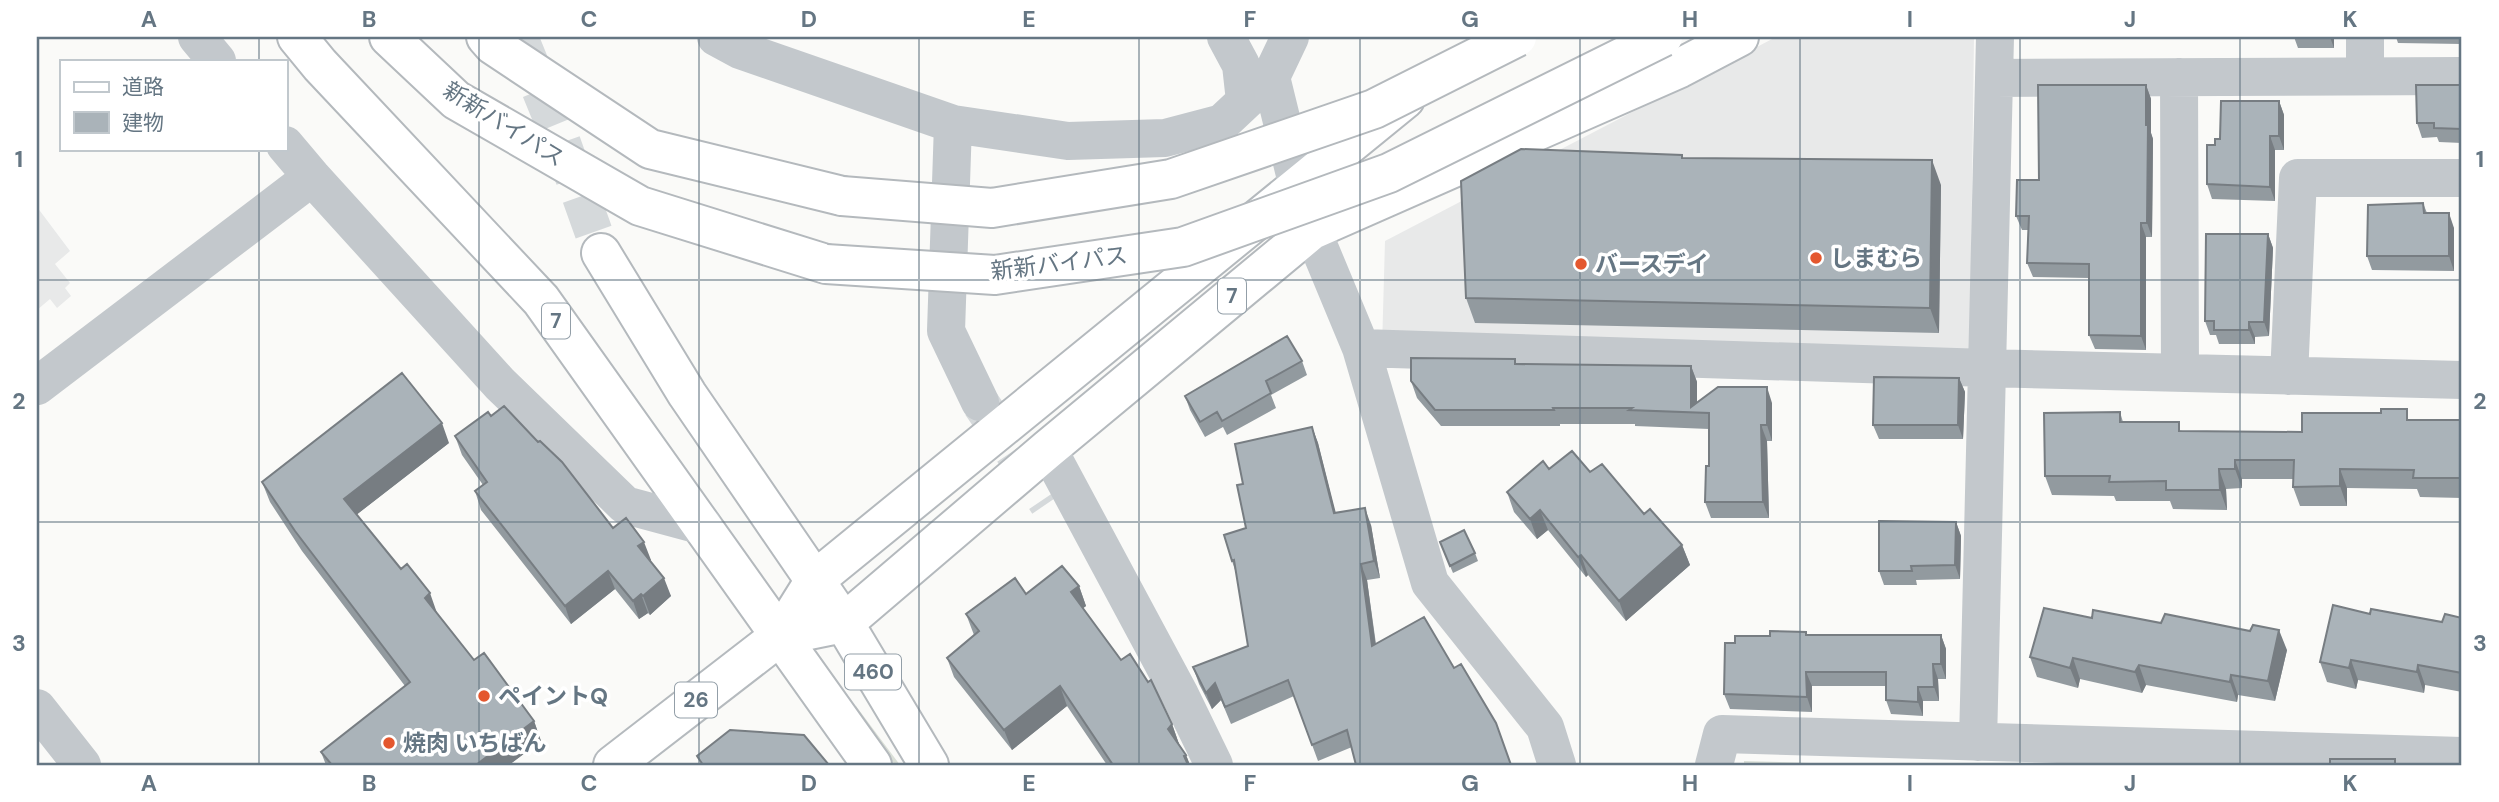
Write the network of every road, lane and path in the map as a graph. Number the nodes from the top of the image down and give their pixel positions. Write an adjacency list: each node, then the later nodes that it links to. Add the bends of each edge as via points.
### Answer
1 (197, 37): 14 (street)
2 (297, 37): 36 (main road, 7, via 541,300)
3 (389, 37): 10 (main road, 新新バイパス, bridge, via 456,100 640,206 826,264 995,275 1183,247 1389,173)
4 (486, 37): 9 (main road, bridge, via 650,149 842,196 992,208 1171,179 1374,109)
5 (716, 37): 20 (street, via 740,50)
6 (1226, 37): 19 (street)
7 (1290, 37): 19 (street)
8 (1480, 37): 24 (main road, 7)
9 (1517, 37)
10 (1663, 37)
11 (1739, 37): 25 (main road, 7, via 1680,68)
12 (1994, 37): 18 (street)
13 (2365, 37): 15 (street)
14 (216, 60)
15 (2365, 76): 16 (street); 17 (street)
16 (2462, 76)
17 (2179, 77): 18 (street); 29 (street)
18 (1994, 78): 28 (street)
19 (1258, 89): 20 (street, via 1222,123 1165,138 1068,141); 24 (street)
20 (953, 124): 33 (street, via 946,331)
21 (287, 147): 22 (street)
22 (312, 177): 32 (street); 36 (street, via 500,384 625,505)
23 (2462, 178): 30 (street, via 2298,178)
24 (1298, 187): 25 (street); 37 (main road, 7)
25 (1312, 230): 27 (street); 34 (main road, 7)
26 (601, 253): 37 (main road, via 687,394)
27 (1361, 348): 28 (street); 50 (street, via 1430,583 1545,727)
28 (1987, 368): 29 (street); 42 (street)
29 (2180, 373): 30 (street)
30 (2289, 376): 31 (street)
31 (2462, 380)
32 (37, 386)
33 (980, 402)
34 (1048, 449): 38 (main road, 7); 40 (street)
35 (1048, 503): 40 (street)
36 (703, 526): 39 (main road, 7)
37 (815, 580): 38 (main road, 460); 39 (main road, 7)
38 (844, 623): 39 (main road, 7); 48 (main road, 460)
39 (780, 636): 46 (main road, 26); 47 (main road, 460)
40 (1180, 695): 49 (street)
41 (37, 708): 45 (street)
42 (1978, 742): 44 (street); 51 (street, via 1721,734)
43 (2462, 755): 44 (street)
44 (2194, 757)
45 (82, 765)
46 (613, 765)
47 (872, 765)
48 (929, 765)
49 (1214, 765)
50 (1556, 765)
51 (1714, 765)

